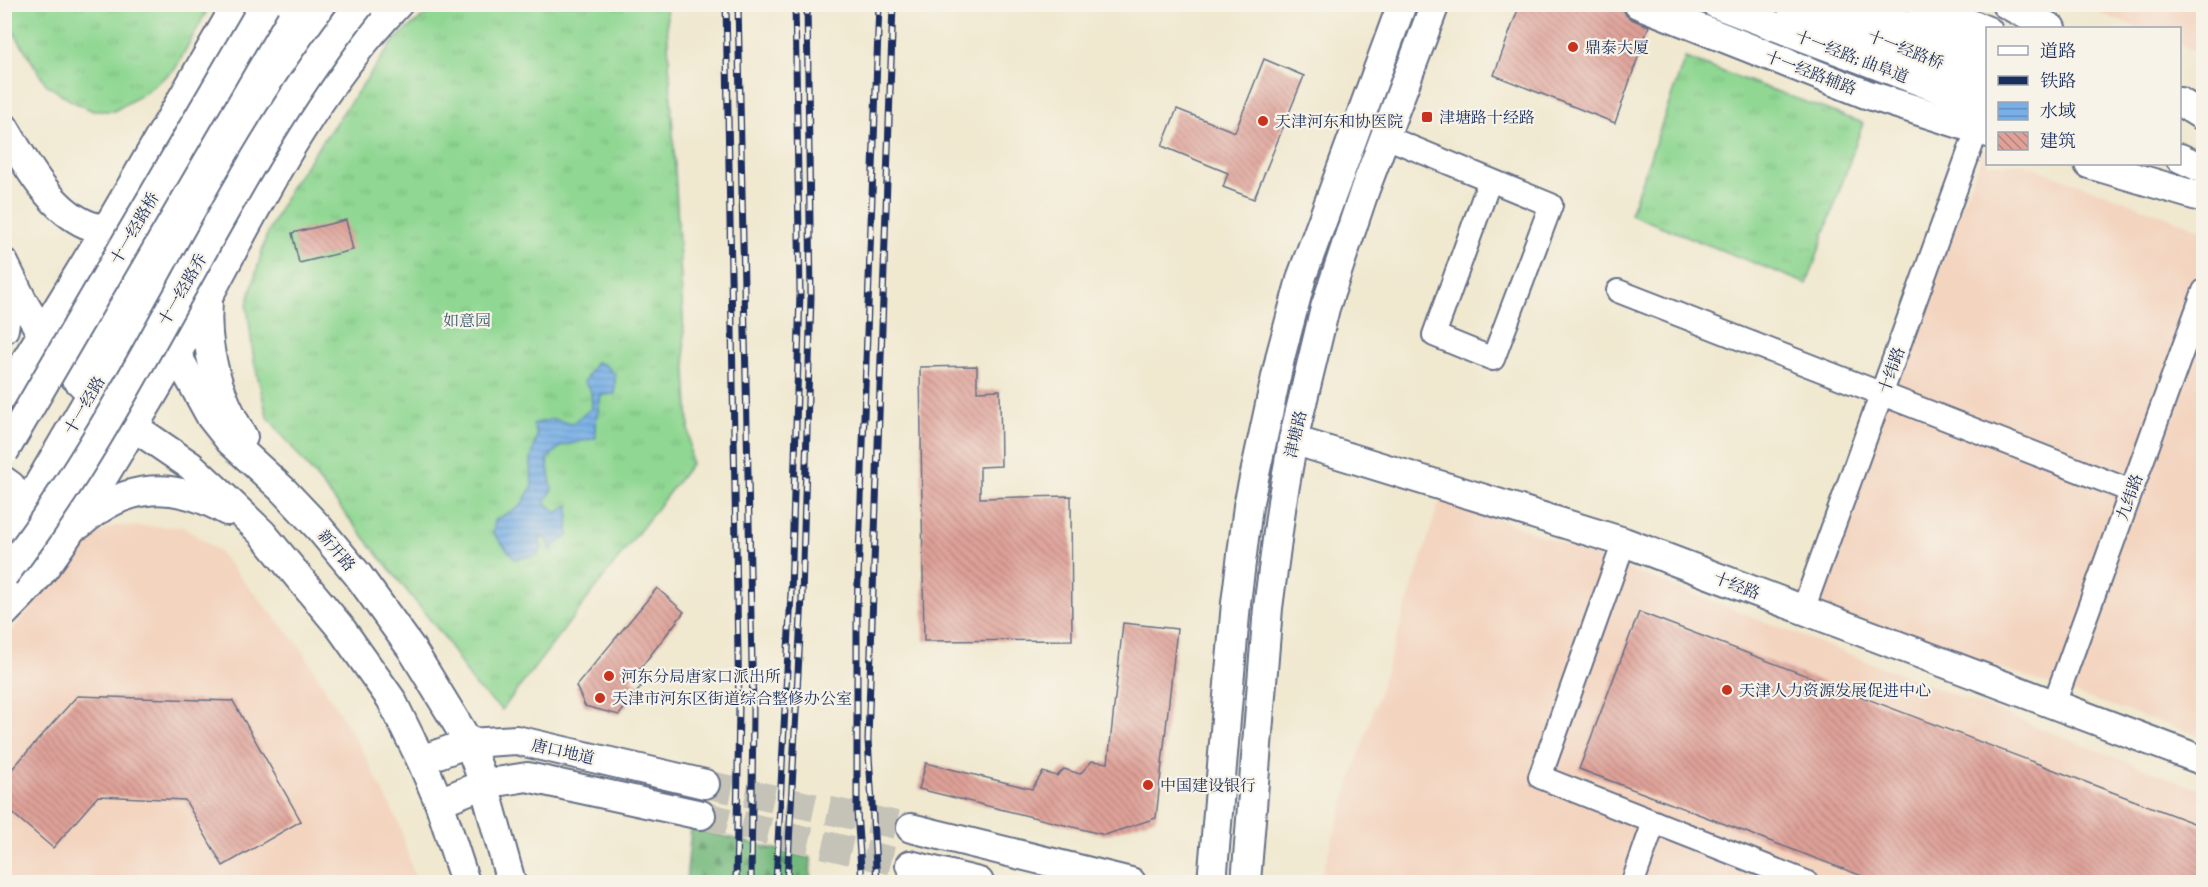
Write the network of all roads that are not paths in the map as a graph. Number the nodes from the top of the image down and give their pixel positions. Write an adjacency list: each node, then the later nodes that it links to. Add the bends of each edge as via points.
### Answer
1 (237, 4): 36 (main road)
2 (265, 4): 51 (main road, 十一经路桥, bridge)
3 (295, 4): 35 (main road, 十一经路桥, via 274,35)
4 (322, 4): 35 (main road)
5 (360, 4): 59 (main road, 十一经路乔, bridge, via 320,56 283,115 84,460 40,529)
6 (398, 4): 41 (main road, via 348,63 293,142)
7 (1402, 4): 49 (main road, 津塘路, via 1302,276)
8 (1435, 4): 27 (main road, 津塘路)
9 (1638, 4): 22 (main road, 十一经路辅路, via 1866,94)
10 (1716, 4): 22 (main road, 十一经路; 曲阜道)
11 (1790, 4): 18 (main road, 十一经路桥)
12 (1850, 4): 17 (main road, 十一经路桥)
13 (1921, 4): 16 (main road)
14 (2006, 4): 15 (main road)
15 (2049, 27)
16 (1986, 30)
17 (1986, 56)
18 (1986, 80)
19 (2181, 103): 21 (main road)
20 (2181, 115): 23 (main road)
21 (2204, 117)
22 (1984, 123): 46 (street, 十纬路)
23 (2204, 126)
24 (4, 127): 36 (main road, via 48,194 86,224)
25 (2181, 127): 26 (main road)
26 (2204, 134)
27 (1386, 137): 32 (street); 50 (main road, 津塘路, via 1325,308)
28 (2181, 158): 31 (main road)
29 (2092, 165): 34 (main road)
30 (2155, 165): 33 (main road)
31 (2204, 169)
32 (1490, 180): 32 (street, via 1551,205 1493,359 1434,335)
33 (2204, 180)
34 (2204, 198)
35 (177, 224): 36 (main road); 44 (main road, 新开路, via 169,303); 45 (main road, 十一经路)
36 (106, 229): 43 (main road)
37 (4, 263): 43 (main road)
38 (4, 268): 42 (main road)
39 (1618, 291): 46 (street)
40 (2204, 291): 54 (street, 九纬路)
41 (209, 295): 44 (main road); 53 (main road, via 208,348 226,405 252,450)
42 (4, 328)
43 (42, 334): 45 (main road); 47 (main road)
44 (177, 355): 48 (main road); 53 (main road, 新开路, via 211,417 230,441)
45 (83, 385): 48 (main road); 60 (main road, 十一经路, via 15,542)
46 (1882, 395): 54 (street); 61 (street, 十纬路)
47 (4, 396)
48 (134, 428): 55 (main road, via 191,466); 56 (main road)
49 (1263, 430): 50 (street, 十经路); 78 (main road, 津塘路, via 1248,506 1236,603)
50 (1293, 440): 57 (main road, 十经路); 79 (main road, 津塘路, via 1268,608)
51 (4, 452)
52 (4, 481): 58 (main road, via 17,500)
53 (282, 489): 64 (main road, 新开路, via 358,575 411,648)
54 (2131, 491): 63 (street, 九纬路)
55 (262, 533): 56 (main road, via 206,500 159,488 136,492 105,505); 65 (main road, via 340,627 385,690)
56 (68, 535): 62 (main road, via 35,580)
57 (1624, 542): 61 (main road, 十经路); 71 (street, via 1540,777)
58 (4, 555)
59 (4, 575)
60 (4, 588)
61 (1803, 610): 63 (main road, 十经路)
62 (4, 613)
63 (2054, 704): 66 (main road, 十经路)
64 (468, 743): 65 (main road, 唐口地道); 67 (main road, 新开路); 68 (main road, 唐口地道, via 516,740)
65 (421, 760): 69 (main road)
66 (2204, 761)
67 (484, 784): 69 (main road, 唐口地道); 70 (main road, 唐口地道, via 527,777); 75 (main road, 新开路)
68 (705, 784)
69 (439, 802): 74 (main road)
70 (701, 816)
71 (1654, 822): 80 (street); 81 (street)
72 (911, 828): 77 (main road)
73 (910, 865): 76 (main road)
74 (465, 882)
75 (512, 882)
76 (979, 882)
77 (1131, 882)
78 (1212, 882)
79 (1246, 882)
80 (1633, 882)
81 (1806, 882)

